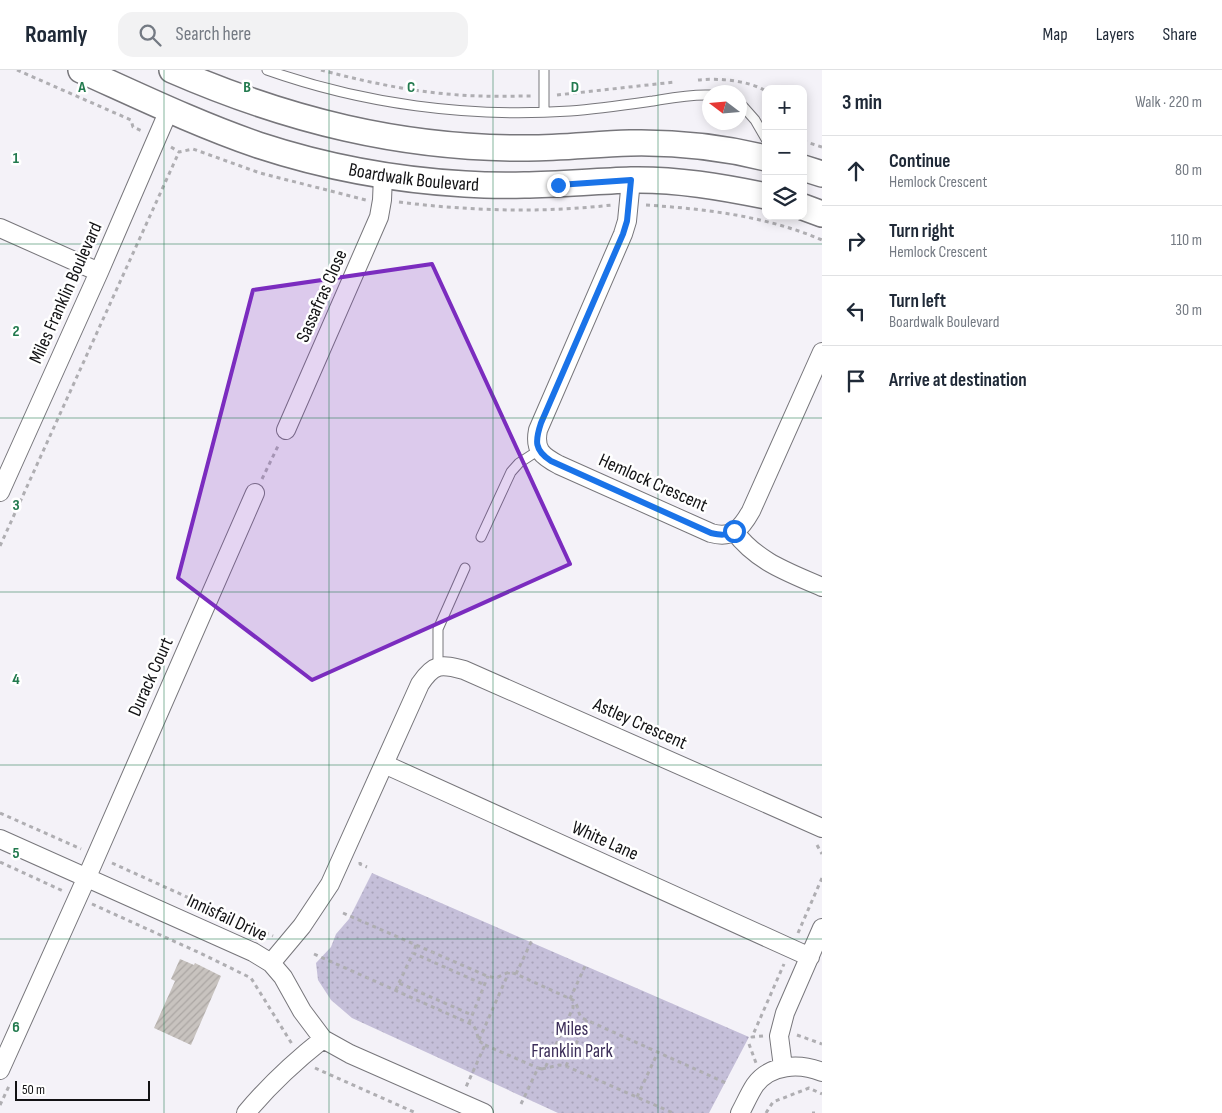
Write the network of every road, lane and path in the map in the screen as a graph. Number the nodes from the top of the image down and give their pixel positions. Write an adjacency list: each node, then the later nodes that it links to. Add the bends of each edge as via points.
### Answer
1 (80, 70): 6 (main road, Boardwalk Boulevard)
2 (266, 70): 8 (lane, via 340,92 412,105 480,112)
3 (544, 70): 8 (lane)
4 (178, 73): 6 (main road); 12 (main road, Boardwalk Boulevard, via 294,116 363,133 422,143)
5 (702, 96): 8 (lane)
6 (169, 110): 18 (main road, Boardwalk Boulevard, via 259,145); 24 (street, Miles Franklin Boulevard)
7 (747, 111): 9 (lane)
8 (544, 112)
9 (762, 131)
10 (807, 142): 13 (path)
11 (654, 143): 12 (main road, Boardwalk Boulevard); 15 (main road, Boardwalk Boulevard, via 700,146); 19 (main road)
12 (566, 147): 19 (main road, via 614,160 626,170)
13 (822, 148)
14 (179, 152): 32 (path)
15 (762, 157)
16 (807, 169): 17 (main road)
17 (822, 174)
18 (383, 176): 19 (main road, Boardwalk Boulevard, via 499,186); 26 (street, Sassafras Close, via 379,217)
19 (631, 180): 20 (main road, Boardwalk Boulevard, via 698,184); 27 (street, via 623,234 541,423 537,439)
20 (762, 195)
21 (807, 208): 22 (main road)
22 (822, 214)
23 (0, 228): 24 (street)
24 (99, 272): 28 (street, Miles Franklin Boulevard)
25 (822, 352): 30 (street, via 751,511)
26 (286, 430): 29 (path)
27 (539, 450): 30 (street, Hemlock Crescent, via 551,461 711,533 727,535); 31 (lane, via 519,462 511,472)
28 (0, 492)
29 (255, 493): 43 (street, Durack Court)
30 (734, 531): 34 (street, via 763,559)
31 (481, 537)
32 (0, 546)
33 (466, 568): 35 (lane, via 438,628)
34 (822, 587)
35 (438, 667): 36 (street, via 429,671 420,684); 38 (street, Astley Crescent, via 464,670)
36 (384, 764): 51 (street, via 330,884); 55 (street, White Lane)
37 (0, 812): 43 (path)
38 (822, 828)
39 (0, 838): 46 (street, Innisfail Drive)
40 (809, 842): 41 (path, via 818,846)
41 (822, 854)
42 (364, 855): 45 (path, via 360,864)
43 (96, 856): 46 (street, Durack Court); 51 (path, via 274,936)
44 (0, 862): 47 (path)
45 (367, 867)
46 (86, 879): 47 (street, Durack Court); 57 (street, Innisfail Drive, via 253,952)
47 (78, 897): 78 (path, via 251,978); 83 (street, Durack Court)
48 (344, 913): 52 (path)
49 (822, 928): 55 (street)
50 (532, 940): 61 (path)
51 (286, 945): 57 (street)
52 (416, 945): 53 (path); 56 (path)
53 (413, 953): 59 (path); 63 (path)
54 (314, 954): 65 (path)
55 (810, 957): 72 (street, via 785,1013)
56 (453, 961): 59 (path); 62 (path)
57 (271, 963): 73 (street, Innisfail Drive)
58 (586, 964): 67 (path)
59 (450, 969): 64 (path)
60 (509, 972): 61 (path); 62 (path, via 496,978); 74 (path)
61 (516, 974): 67 (path)
62 (488, 976): 64 (path)
63 (399, 983): 65 (path); 66 (path)
64 (484, 985): 69 (path)
65 (396, 990): 68 (path)
66 (437, 999): 68 (path); 69 (path)
67 (572, 999): 70 (path, via 580,1016); 82 (path, via 573,1008)
68 (433, 1007): 71 (path)
69 (472, 1015): 71 (path)
70 (587, 1020): 77 (path); 79 (path)
71 (469, 1023): 74 (path, via 476,1030)
72 (779, 1036): 75 (path, via 795,1034); 80 (street)
73 (323, 1039): 78 (street); 88 (street, Innisfail Drive)
74 (479, 1041): 76 (path)
75 (822, 1044)
76 (485, 1045): 81 (path); 88 (path)
77 (658, 1052): 85 (path); 87 (path)
78 (300, 1057): 90 (street); 91 (path, via 314,1068)
79 (566, 1066): 82 (path); 87 (path)
80 (783, 1067): 84 (street, via 811,1067); 94 (street, via 756,1084)
81 (538, 1068): 82 (path); 89 (path)
82 (542, 1069)
83 (0, 1070)
84 (822, 1072)
85 (726, 1083)
86 (822, 1094): 95 (path, via 809,1088 773,1102)
87 (637, 1097): 93 (path)
88 (459, 1102): 92 (street, Innisfail Drive)
89 (521, 1104)
90 (246, 1113)
91 (416, 1113)
92 (484, 1113)
93 (673, 1113)
94 (740, 1113)
95 (766, 1113)

